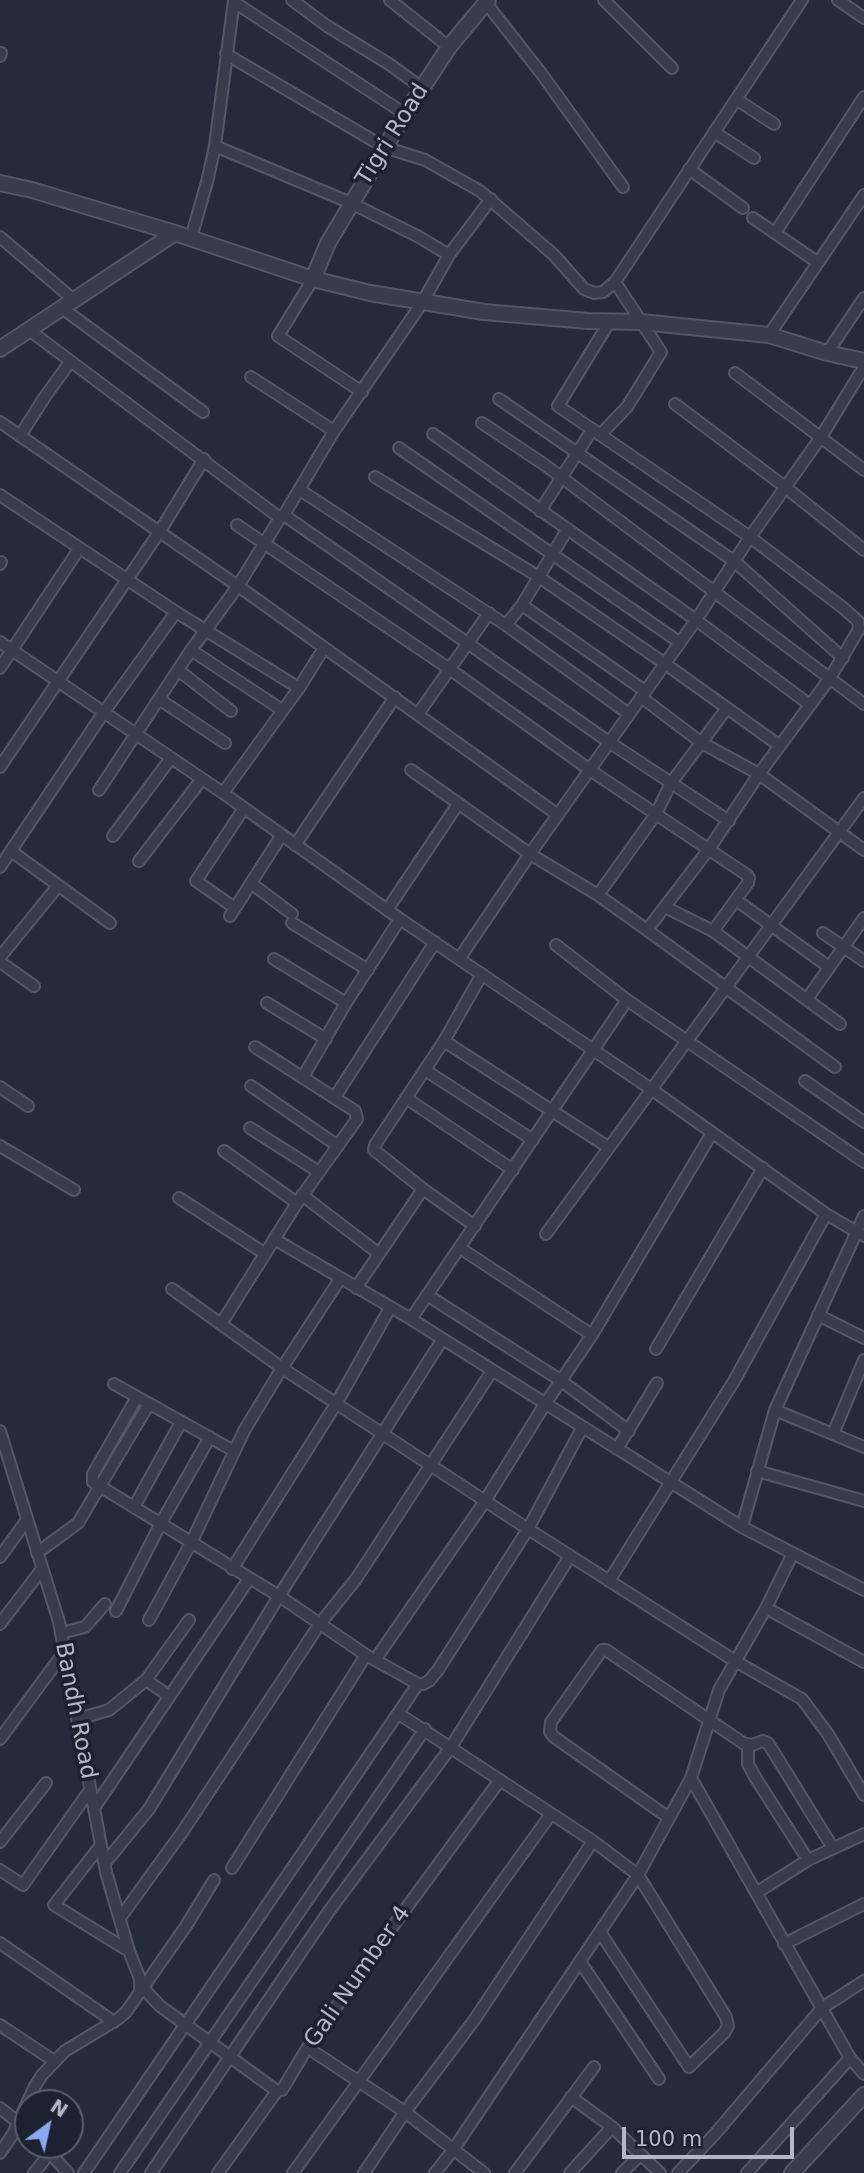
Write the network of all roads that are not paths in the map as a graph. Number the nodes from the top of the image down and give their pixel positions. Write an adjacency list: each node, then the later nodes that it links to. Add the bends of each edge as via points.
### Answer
1 (292, 0): 12 (street)
2 (390, 0): 9 (street)
3 (604, 0): 11 (street)
4 (802, 0): 14 (street)
5 (838, 0): 8 (street)
6 (234, 1): 10 (street); 15 (street)
7 (487, 1): 9 (street, Tigri Road); 23 (street)
8 (864, 18)
9 (449, 47): 12 (street, Tigri Road)
10 (226, 54): 18 (street); 19 (street)
11 (672, 68)
12 (422, 88): 15 (street, Tigri Road)
13 (864, 97): 30 (street)
14 (736, 99): 16 (street); 17 (street)
15 (405, 114): 19 (street, Tigri Road)
16 (774, 124)
17 (714, 132): 20 (street); 21 (street)
18 (215, 146): 26 (street); 32 (street)
19 (384, 147): 25 (street, via 433,164); 26 (street, Tigri Road)
20 (754, 158)
21 (689, 169): 27 (street); 36 (street)
22 (0, 183): 29 (street)
23 (623, 187)
24 (864, 195): 34 (street)
25 (491, 199): 33 (street); 36 (street, via 554,255 584,289 603,292)
26 (351, 203): 33 (street); 35 (street, Tigri Road)
27 (743, 208)
28 (753, 218): 30 (street)
29 (175, 233): 32 (street); 39 (street)
30 (775, 233): 34 (street)
31 (0, 237): 39 (street)
32 (191, 238): 35 (street)
33 (449, 255): 38 (street)
34 (817, 262): 43 (street)
35 (313, 279): 38 (street); 51 (street, via 278,337)
36 (615, 282): 41 (street)
37 (864, 298): 45 (street)
38 (422, 303): 40 (street); 51 (street)
39 (68, 304): 42 (street); 54 (street)
40 (610, 321): 41 (street); 58 (street, via 558,406)
41 (641, 322): 43 (street); 58 (street, via 661,352 627,407)
42 (29, 330): 44 (street); 47 (street)
43 (769, 335): 45 (street)
44 (0, 349)
45 (827, 353): 46 (street)
46 (864, 361)
47 (70, 362): 60 (street); 64 (street)
48 (864, 367): 61 (street)
49 (736, 373): 61 (street)
50 (251, 377): 57 (street)
51 (362, 392): 57 (street)
52 (499, 399): 63 (street)
53 (675, 404): 68 (street)
54 (203, 412)
55 (0, 422): 60 (street)
56 (482, 423): 67 (street)
57 (334, 431): 69 (street)
58 (596, 433): 63 (street); 76 (street)
59 (433, 434): 71 (street)
60 (20, 436): 75 (street)
61 (821, 437): 65 (street); 68 (street)
62 (399, 448): 80 (street)
63 (578, 453): 67 (street); 81 (street)
64 (204, 459): 72 (street); 75 (street)
65 (864, 470)
66 (374, 477): 82 (street)
67 (561, 477): 71 (street); 85 (street)
68 (785, 486): 76 (street); 79 (street)
69 (300, 490): 72 (street); 88 (street)
70 (0, 495): 78 (street)
71 (540, 511): 74 (street)
72 (282, 516): 77 (street); 94 (street)
73 (237, 525): 77 (street)
74 (568, 530): 80 (street); 89 (street)
75 (160, 531): 83 (street); 84 (street)
76 (750, 537): 81 (street); 98 (street, via 858,621 857,636)
77 (264, 543): 84 (street); 102 (street)
78 (79, 549): 83 (street); 96 (street)
79 (864, 550)
80 (553, 554): 82 (street); 93 (street)
81 (734, 561): 85 (street); 98 (street)
82 (539, 577): 86 (street); 99 (street)
83 (127, 581): 87 (street); 104 (street)
84 (238, 586): 91 (street); 95 (street)
85 (714, 591): 89 (street); 103 (street)
86 (522, 605): 90 (street); 106 (street)
87 (176, 612): 91 (street); 114 (street)
88 (489, 613): 90 (street); 94 (street)
89 (696, 620): 93 (street); 110 (street)
90 (506, 625): 116 (street)
91 (205, 629): 97 (street); 105 (street)
92 (0, 642): 96 (street)
93 (679, 642): 99 (street)
94 (470, 643): 102 (street); 118 (street)
95 (324, 648): 105 (street); 107 (street)
96 (13, 650): 100 (street); 104 (street)
97 (191, 650): 101 (street); 112 (street)
98 (843, 658): 103 (street)
99 (664, 663): 106 (street); 111 (street)
100 (0, 668)
101 (178, 670): 108 (street); 113 (street)
102 (451, 670): 115 (street); 125 (street)
103 (830, 678): 109 (street); 110 (street)
104 (59, 682): 114 (street); 123 (street)
105 (299, 688): 112 (street)
106 (643, 694): 116 (street); 120 (street)
107 (395, 697): 115 (street); 140 (street)
108 (159, 699): 117 (street); 119 (street)
109 (864, 704)
110 (810, 705): 121 (street)
111 (727, 708): 120 (street); 121 (street)
112 (282, 709): 130 (street)
113 (231, 711)
114 (104, 712): 117 (street); 143 (street)
115 (418, 714): 135 (street)
116 (629, 714): 118 (street)
117 (136, 734): 122 (street); 129 (street)
118 (609, 742): 125 (street); 128 (street)
119 (225, 743)
120 (702, 743): 126 (street); 128 (street)
121 (780, 746): 126 (street)
122 (171, 758): 127 (street); 138 (street)
123 (0, 767)
124 (411, 770): 132 (street)
125 (590, 770): 134 (street); 135 (street)
126 (759, 774): 136 (street); 137 (street)
127 (202, 779): 130 (street); 145 (street)
128 (671, 783): 134 (street); 136 (street)
129 (99, 790)
130 (223, 793): 133 (street)
131 (864, 798): 137 (street)
132 (458, 804): 144 (street); 152 (street)
133 (244, 808): 139 (street); 147 (street, via 196,881 233,912)
134 (656, 814): 141 (street); 149 (street)
135 (558, 815): 144 (street)
136 (729, 821): 141 (street)
137 (839, 832): 142 (street); 156 (street)
138 (113, 836)
139 (281, 836): 140 (street); 147 (street)
140 (295, 845): 152 (street)
141 (709, 849): 150 (street, via 749,878); 151 (street)
142 (864, 850)
143 (11, 851): 146 (street); 148 (street)
144 (530, 853): 149 (street); 165 (street)
145 (138, 860)
146 (0, 867)
147 (251, 883): 169 (street, via 292,918)
148 (58, 886): 155 (street); 167 (street)
149 (598, 895): 157 (street)
150 (736, 900): 156 (street); 158 (street)
151 (664, 907): 157 (street); 158 (street)
152 (387, 909): 154 (street)
153 (864, 918): 162 (street)
154 (400, 919): 160 (street); 169 (street)
155 (110, 923)
156 (771, 925): 163 (street); 168 (street)
157 (648, 930): 172 (street)
158 (713, 931): 163 (street)
159 (823, 933): 162 (street)
160 (435, 942): 165 (street); 190 (street)
161 (556, 945): 174 (street)
162 (843, 947): 166 (street); 168 (street)
163 (747, 956): 172 (street); 173 (street)
164 (274, 959): 176 (street)
165 (459, 959): 170 (street)
166 (864, 961)
167 (1, 965): 171 (street)
168 (829, 967): 173 (street)
169 (368, 970): 176 (street)
170 (482, 974): 179 (street); 182 (street)
171 (34, 986)
172 (724, 988): 180 (street); 183 (street)
173 (807, 999): 177 (street)
174 (627, 1000): 180 (street); 182 (street)
175 (267, 1003): 178 (street)
176 (346, 1003): 178 (street)
177 (840, 1024)
178 (326, 1039): 185 (street)
179 (444, 1041): 184 (street); 193 (street)
180 (686, 1041): 189 (street); 202 (street)
181 (255, 1047): 185 (street)
182 (592, 1051): 189 (street); 193 (street)
183 (835, 1067)
184 (425, 1070): 191 (street); 197 (street)
185 (303, 1077): 190 (street)
186 (805, 1081): 194 (street)
187 (251, 1086): 199 (street)
188 (0, 1087): 192 (street)
189 (651, 1089): 196 (street); 200 (street)
190 (334, 1097): 199 (street, via 357,1114)
191 (406, 1098): 204 (street); 206 (street, via 374,1150)
192 (28, 1106)
193 (553, 1112): 197 (street); 200 (street)
194 (864, 1122)
195 (250, 1128): 205 (street)
196 (712, 1133): 203 (street); 227 (street)
197 (533, 1140): 204 (street)
198 (0, 1146): 207 (street)
199 (338, 1146): 205 (street)
200 (608, 1147): 213 (street)
201 (224, 1151): 209 (street)
202 (864, 1162)
203 (763, 1168): 210 (street); 230 (street)
204 (513, 1170): 212 (street)
205 (319, 1172): 209 (street)
206 (423, 1189): 212 (street); 218 (street)
207 (74, 1190)
208 (180, 1198): 217 (street)
209 (300, 1199): 215 (street); 218 (street)
210 (826, 1214): 214 (street); 254 (street, via 734,1381)
211 (864, 1216): 214 (street)
212 (475, 1226): 216 (street)
213 (546, 1234)
214 (860, 1234): 224 (street)
215 (274, 1239): 217 (street); 219 (street)
216 (460, 1248): 222 (street); 227 (street)
217 (264, 1253): 226 (street)
218 (378, 1253): 220 (street)
219 (340, 1279): 220 (street); 232 (street)
220 (356, 1288): 223 (street)
221 (172, 1289): 226 (street)
222 (427, 1295): 225 (street); 234 (street)
223 (390, 1308): 225 (street); 239 (street)
224 (818, 1315): 228 (street); 241 (street)
225 (411, 1319): 229 (street)
226 (221, 1324): 232 (street)
227 (592, 1335): 234 (street)
228 (864, 1338)
229 (442, 1340): 233 (street); 245 (street)
230 (656, 1349)
231 (864, 1360): 246 (street)
232 (282, 1368): 239 (street); 251 (street)
233 (492, 1371): 240 (street); 252 (street)
234 (560, 1380): 240 (street); 244 (street)
235 (657, 1383): 244 (street)
236 (114, 1384): 237 (street)
237 (137, 1397): 238 (street); 255 (street, via 92,1477)
238 (149, 1404): 242 (street); 255 (street)
239 (335, 1404): 245 (street); 269 (street)
240 (545, 1404): 243 (street); 256 (street)
241 (775, 1410): 246 (street); 253 (street)
242 (181, 1422): 247 (street); 258 (street)
243 (582, 1428): 250 (street); 262 (street)
244 (629, 1431): 250 (street)
245 (382, 1433): 252 (street); 273 (street)
246 (833, 1434): 249 (street)
247 (210, 1437): 251 (street); 260 (street)
248 (1, 1439): 259 (street, Bandh Road)
249 (864, 1447)
250 (617, 1449): 254 (street)
251 (234, 1451): 263 (street)
252 (432, 1466): 256 (street); 280 (street, via 356,1579)
253 (757, 1471): 257 (street); 261 (street)
254 (670, 1484): 261 (street); 271 (street)
255 (102, 1487): 258 (street); 264 (street, via 78,1523)
256 (485, 1501): 262 (street); 283 (street)
257 (864, 1502)
258 (134, 1507): 260 (street)
259 (27, 1520): 264 (street, Bandh Road); 267 (street)
260 (161, 1523): 263 (street); 276 (street)
261 (742, 1527): 265 (street)
262 (528, 1529): 266 (street); 287 (street, via 438,1670 429,1681)
263 (191, 1543): 269 (street); 277 (street)
264 (37, 1553): 268 (street, Bandh Road)
265 (793, 1553): 272 (street); 275 (street)
266 (570, 1556): 271 (street); 295 (street)
267 (0, 1557)
268 (42, 1569): 279 (street); 281 (street, Bandh Road)
269 (232, 1569): 270 (street)
270 (249, 1579): 273 (street); 288 (street)
271 (609, 1581): 284 (street)
272 (864, 1590)
273 (279, 1596): 280 (street); 310 (street, via 149,1809)
274 (105, 1604): 281 (street, via 85,1627)
275 (766, 1608): 284 (street); 285 (street)
276 (116, 1611)
277 (149, 1620)
278 (189, 1620): 286 (street)
279 (0, 1624)
280 (319, 1625): 283 (street); 317 (street)
281 (61, 1633): 282 (street, Bandh Road)
282 (65, 1651): 291 (street, Bandh Road); 293 (street)
283 (371, 1658): 287 (street); 311 (street)
284 (735, 1661): 290 (street); 300 (street, via 806,1702)
285 (864, 1662)
286 (146, 1680): 288 (street); 291 (street, via 109,1710)
287 (418, 1684): 289 (street)
288 (169, 1696): 301 (street)
289 (399, 1714): 292 (street); 327 (street)
290 (709, 1718): 294 (street); 296 (street); 303 (street, via 601,1650 549,1725 554,1737)
291 (78, 1719): 299 (street, Bandh Road)
292 (425, 1729): 295 (street); 329 (street)
293 (0, 1738)
294 (748, 1745): 308 (street, via 768,1743); 309 (street, via 748,1764)
295 (451, 1747): 297 (street); 331 (street, via 329,1911)
296 (691, 1778): 303 (street); 315 (street)
297 (500, 1780): 302 (street); 330 (street, Gali Number 4)
298 (46, 1783): 306 (street)
299 (90, 1790): 301 (street, Bandh Road); 312 (street, via 23,1885)
300 (864, 1795)
301 (94, 1808): 307 (street, Bandh Road)
302 (551, 1814): 305 (street); 337 (street)
303 (669, 1818): 313 (street)
304 (864, 1834): 308 (street)
305 (593, 1841): 313 (street); 342 (street, via 475,2019)
306 (0, 1842)
307 (101, 1844): 310 (street, Bandh Road); 321 (street, via 54,1905)
308 (833, 1848): 309 (street)
309 (808, 1860): 315 (street)
310 (105, 1863): 317 (street, Bandh Road)
311 (233, 1868)
312 (0, 1870)
313 (638, 1875): 318 (street); 318 (street, via 726,2017 724,2033 690,2067)
314 (214, 1880): 324 (street)
315 (756, 1893): 320 (street)
316 (864, 1904): 320 (street)
317 (120, 1918): 321 (street, Bandh Road)
318 (600, 1932): 322 (street)
319 (0, 1943): 326 (street)
320 (784, 1944): 325 (street)
321 (129, 1951): 324 (street, Bandh Road)
322 (581, 1963): 336 (street); 345 (street)
323 (864, 1981): 325 (street)
324 (142, 1991): 326 (street); 327 (street)
325 (822, 2008): 332 (street); 362 (street)
326 (114, 2022): 333 (street)
327 (184, 2024): 329 (street); 350 (street)
328 (0, 2025): 333 (street)
329 (208, 2042): 331 (street); 351 (street)
330 (308, 2048): 337 (street); 339 (street, Gali Number 4)
331 (231, 2058): 339 (street); 352 (street)
332 (850, 2058): 335 (street); 363 (street)
333 (54, 2061): 338 (street)
334 (594, 2067): 341 (street)
335 (864, 2074)
336 (659, 2079)
337 (358, 2080): 342 (street); 354 (street)
338 (34, 2089)
339 (277, 2091): 353 (street, Gali Number 4)
340 (864, 2095): 364 (street)
341 (571, 2097): 343 (street); 358 (street)
342 (405, 2112): 345 (street); 355 (street)
343 (612, 2127): 347 (street); 359 (street)
344 (14, 2130): 346 (street)
345 (453, 2150): 356 (street); 357 (street)
346 (0, 2152)
347 (639, 2155): 360 (street); 361 (street)
348 (55, 2159): 349 (street)
349 (68, 2173)
350 (84, 2173)
351 (120, 2173)
352 (151, 2173)
353 (218, 2173)
354 (293, 2173)
355 (365, 2173)
356 (435, 2173)
357 (484, 2173)
358 (515, 2173)
359 (570, 2173)
360 (622, 2173)
361 (660, 2173)
362 (678, 2173)
363 (747, 2173)
364 (792, 2173)

